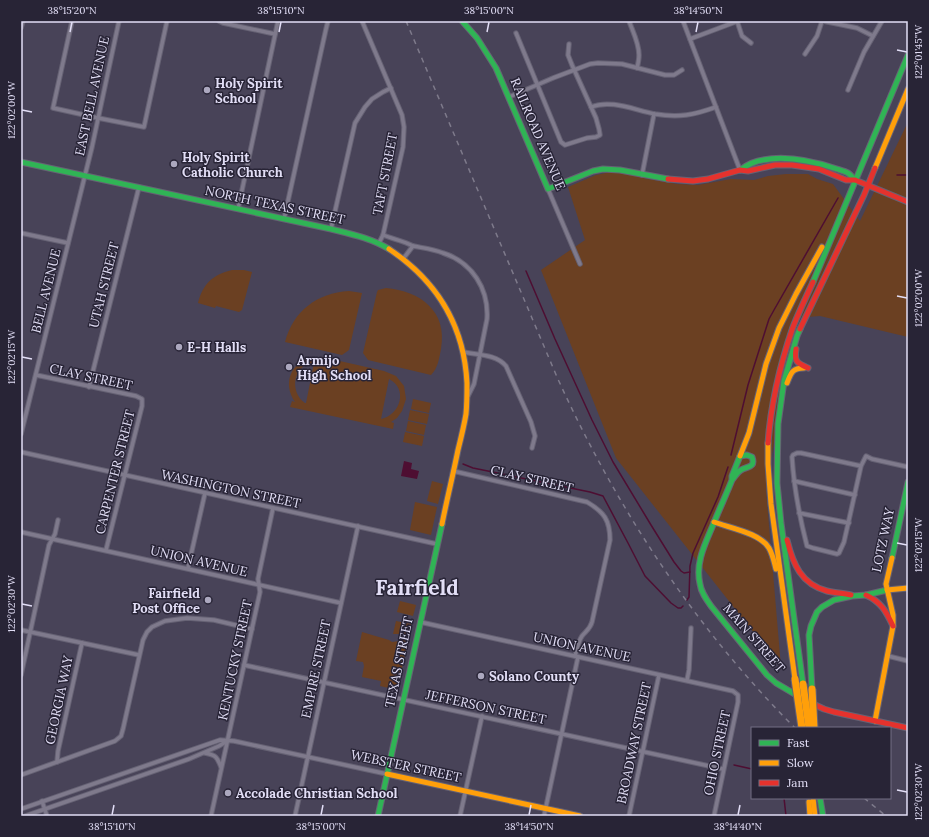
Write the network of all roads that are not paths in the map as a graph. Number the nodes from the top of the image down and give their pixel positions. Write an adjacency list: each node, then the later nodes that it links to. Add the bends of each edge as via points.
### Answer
1 (23, 21): 15 (street)
2 (72, 21): 35 (street, via 53,108)
3 (119, 21): 35 (street, EAST BELL AVENUE)
4 (167, 21): 35 (street, via 144,127)
5 (219, 21): 17 (street)
6 (278, 21): 17 (street)
7 (328, 21): 48 (street)
8 (362, 21): 28 (street, TAFT STREET)
9 (462, 21): 31 (main road, RAILROAD AVENUE, via 488,54)
10 (629, 21): 24 (street, via 638,47)
11 (683, 21): 19 (street)
12 (738, 21): 19 (street); 20 (street, via 742,36)
13 (822, 21): 18 (street, via 857,28); 22 (street, via 818,36)
14 (882, 21): 18 (street)
15 (21, 28)
16 (516, 33): 27 (street)
17 (275, 34): 47 (street)
18 (873, 36): 30 (street)
19 (690, 39): 32 (street)
20 (751, 43)
21 (569, 44): 25 (street, via 568,55)
22 (805, 54)
23 (908, 55): 42 (main road)
24 (637, 68): 25 (street, via 622,64 598,63); 26 (street, via 665,75 674,75)
25 (574, 70): 27 (street); 33 (street)
26 (682, 70)
27 (538, 84): 31 (street); 33 (street, via 561,142 565,145 600,135)
28 (391, 88): 49 (street, via 372,99 355,123); 52 (street, TAFT STREET, via 402,115 404,137)
29 (908, 89): 43 (main road)
30 (848, 90)
31 (509, 97): 45 (main road, RAILROAD AVENUE)
32 (716, 107): 34 (street, via 690,115); 39 (street)
33 (591, 108): 34 (street, via 611,104)
34 (654, 114): 40 (street)
35 (98, 118): 41 (street, EAST BELL AVENUE)
36 (809, 161): 38 (main road, via 808,164); 39 (main road, via 792,158 767,159 746,164); 42 (main road, via 831,166)
37 (21, 162): 41 (main road, NORTH TEXAS STREET)
38 (796, 166): 39 (main road); 42 (main road, via 825,171 846,180)
39 (740, 170): 40 (main road, via 692,181)
40 (642, 175): 45 (main road, via 620,170 593,170)
41 (85, 176): 44 (main road, NORTH TEXAS STREET); 53 (street, BELL AVENUE)
42 (855, 180): 43 (main road); 50 (main road)
43 (868, 185): 46 (main road); 59 (main road)
44 (139, 187): 47 (main road, NORTH TEXAS STREET); 63 (street, UTAH STREET)
45 (548, 189): 57 (street, RAILROAD AVENUE)
46 (908, 202)
47 (238, 209): 48 (main road, NORTH TEXAS STREET)
48 (284, 219): 49 (main road, NORTH TEXAS STREET)
49 (331, 229): 54 (main road, NORTH TEXAS STREET)
50 (834, 230): 70 (main road, via 823,245 779,328); 95 (main road, via 787,345 772,410 769,486)
51 (21, 233): 53 (street)
52 (383, 234): 54 (street, TAFT STREET); 55 (street)
53 (68, 243): 62 (street, BELL AVENUE)
54 (379, 243): 56 (main road, NORTH TEXAS STREET)
55 (413, 246): 56 (street); 61 (street, TEXAS STREET, via 448,254 463,262 476,277 485,294 488,309)
56 (403, 259): 58 (main road, NORTH TEXAS STREET)
57 (580, 264)
58 (439, 296): 60 (main road, TEXAS STREET, via 451,316)
59 (797, 336): 64 (main road); 64 (main road, via 796,360 808,368 799,367 793,371)
60 (463, 352): 61 (street); 65 (main road, TEXAS STREET)
61 (480, 355): 65 (street, TEXAS STREET, via 474,384); 68 (street, via 499,359 506,366 531,422 535,436)
62 (36, 375): 63 (street, CLAY STREET); 67 (street, BELL AVENUE)
63 (89, 386): 66 (street, CLAY STREET)
64 (783, 390): 81 (main road, via 777,444)
65 (467, 396): 73 (main road, TEXAS STREET, via 466,414)
66 (142, 399): 74 (street, CARPENTER STREET)
67 (21, 434)
68 (532, 448)
69 (21, 452): 74 (street, WASHINGTON STREET)
70 (740, 456): 75 (main road, MAIN STREET); 75 (main road, MAIN STREET, via 748,454 752,457 752,465 742,469)
71 (860, 466): 72 (street, via 866,456); 76 (street, via 797,453 792,457); 79 (street)
72 (908, 467)
73 (453, 471): 89 (main road, TEXAS STREET); 107 (street, CLAY STREET, via 587,502 603,514 610,528 610,540 590,627 580,638)
74 (124, 476): 78 (street, WASHINGTON STREET); 90 (street, CARPENTER STREET)
75 (732, 480): 84 (main road, MAIN STREET)
76 (794, 481): 79 (street); 82 (street)
77 (908, 482): 94 (main road, LOTZ WAY, via 886,584)
78 (205, 493): 80 (street, WASHINGTON STREET); 91 (street)
79 (855, 495): 85 (street)
80 (273, 508): 86 (street, WASHINGTON STREET); 92 (street, KENTUCKY STREET, via 258,578)
81 (780, 509): 96 (main road, via 791,558 798,572 817,587); 120 (main road, bridge)
82 (799, 513): 85 (street); 85 (street, via 807,546 837,554 841,551)
83 (58, 520): 88 (street)
84 (714, 522): 95 (main road, via 755,537 767,546 774,559); 118 (main road, MAIN STREET, via 702,552 698,576 700,587 720,618 768,675 784,688 824,709)
85 (849, 523)
86 (358, 526): 89 (street, WASHINGTON STREET); 98 (street, EMPIRE STREET)
87 (21, 532): 88 (street, UNION AVENUE)
88 (52, 539): 90 (street, UNION AVENUE); 104 (street)
89 (437, 544): 99 (main road, TEXAS STREET)
90 (106, 550): 91 (street, UNION AVENUE)
91 (188, 568): 92 (street, UNION AVENUE)
92 (259, 584): 98 (street, UNION AVENUE); 102 (street, KENTUCKY STREET, via 260,592)
93 (908, 588): 94 (main road)
94 (887, 590): 97 (main road); 100 (main road, LOTZ WAY)
95 (783, 594): 119 (main road, bridge)
96 (851, 595): 97 (main road); 121 (main road, bridge, via 822,606 810,627)
97 (866, 595): 100 (main road, via 884,607)
98 (341, 603): 114 (street, EMPIRE STREET)
99 (420, 622): 107 (street, UNION AVENUE); 116 (main road, TEXAS STREET)
100 (893, 626): 108 (main road, LOTZ WAY)
101 (691, 628): 113 (street)
102 (252, 629): 106 (street, via 202,618 165,621 147,632); 110 (street, KENTUCKY STREET)
103 (21, 630): 104 (street)
104 (30, 632): 105 (street); 111 (street)
105 (82, 643): 106 (street); 128 (street, GEORGIA WAY)
106 (139, 655): 128 (street, via 121,736 115,741)
107 (577, 656): 112 (street, UNION AVENUE); 123 (street)
108 (888, 656): 109 (street); 118 (main road, LOTZ WAY)
109 (908, 661)
110 (244, 665): 114 (street, JEFFERSON STREET); 124 (street, KENTUCKY STREET)
111 (21, 675)
112 (659, 675): 113 (street, UNION AVENUE); 125 (street, BROADWAY STREET)
113 (687, 680): 115 (street, UNION AVENUE, via 732,691)
114 (324, 682): 116 (street, JEFFERSON STREET); 127 (street, EMPIRE STREET)
115 (738, 695): 130 (street, OHIO STREET)
116 (403, 699): 117 (street, JEFFERSON STREET); 131 (main road, TEXAS STREET)
117 (482, 716): 123 (street, JEFFERSON STREET); 133 (street)
118 (875, 721): 122 (main road, MAIN STREET)
119 (802, 727)
120 (809, 727)
121 (814, 727)
122 (908, 728)
123 (562, 734): 125 (street, JEFFERSON STREET); 140 (street)
124 (227, 741): 126 (street); 127 (street, WEBSTER STREET); 129 (street, KENTUCKY STREET); 137 (street, WEBSTER STREET, via 220,740)
125 (642, 752): 130 (street, JEFFERSON STREET); 148 (street, BROADWAY STREET)
126 (205, 753): 129 (street, via 217,757); 139 (street)
127 (307, 757): 131 (street, WEBSTER STREET); 144 (street, EMPIRE STREET)
128 (57, 762): 132 (street)
129 (222, 768): 143 (street, KENTUCKY STREET)
130 (723, 769): 149 (street, OHIO STREET)
131 (387, 774): 133 (main road, WEBSTER STREET); 145 (main road, TEXAS STREET)
132 (21, 775)
133 (466, 791): 140 (main road, WEBSTER STREET); 146 (street)
134 (809, 799): 150 (main road)
135 (813, 799): 151 (main road)
136 (820, 799): 152 (main road)
137 (42, 801): 138 (street, WEBSTER STREET); 139 (street)
138 (21, 809)
139 (45, 809): 141 (street); 142 (street)
140 (545, 812): 147 (main road, WEBSTER STREET)
141 (25, 816)
142 (47, 816)
143 (212, 816)
144 (295, 816)
145 (378, 816)
146 (460, 816)
147 (580, 816)
148 (629, 816)
149 (714, 816)
150 (810, 816)
151 (815, 816)
152 (823, 816)

